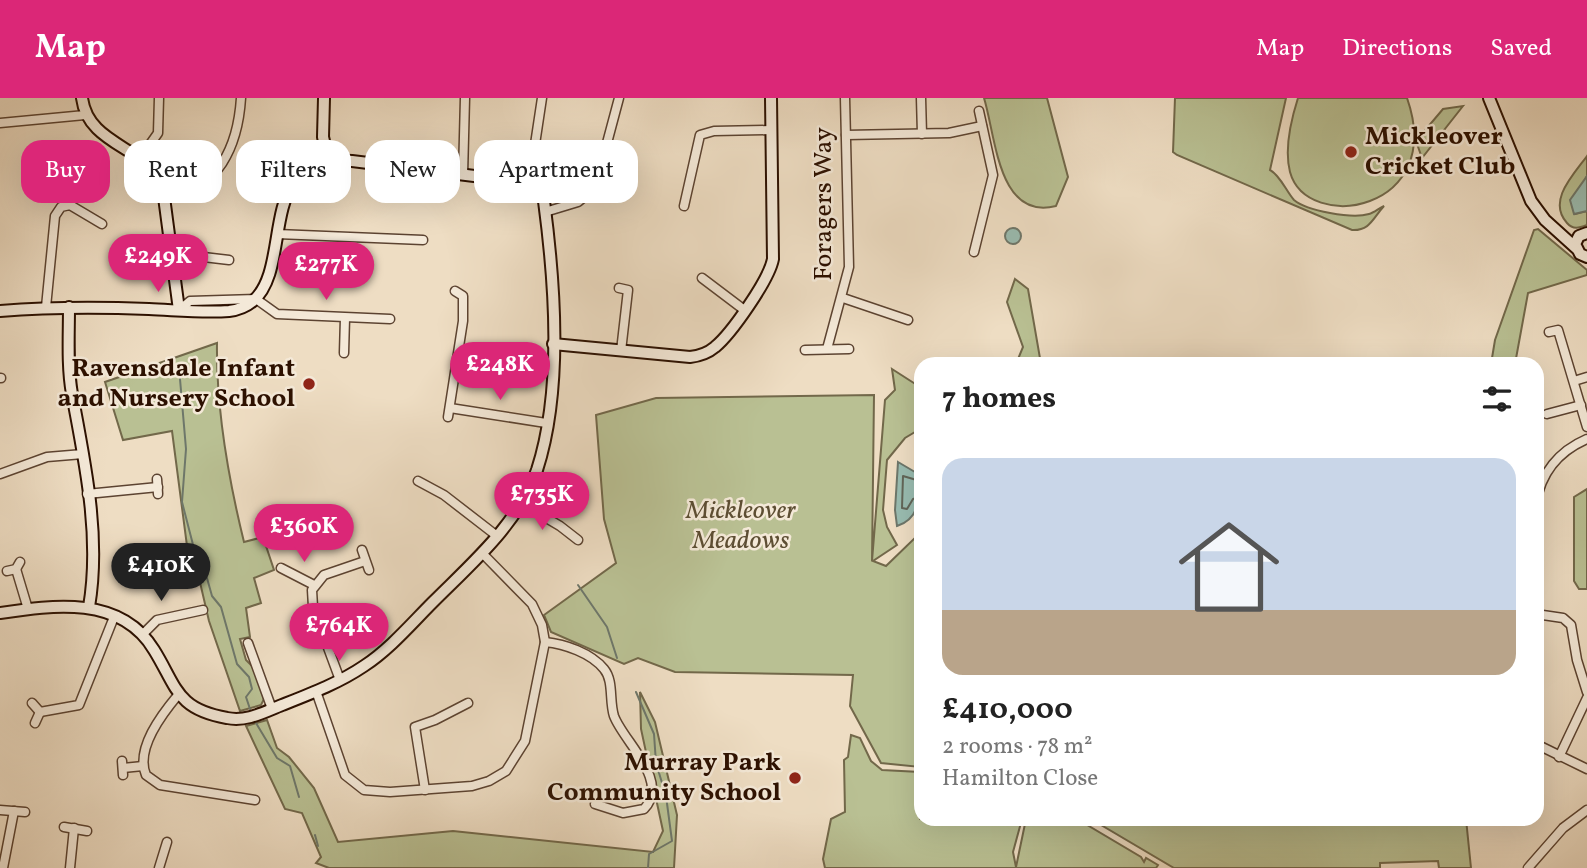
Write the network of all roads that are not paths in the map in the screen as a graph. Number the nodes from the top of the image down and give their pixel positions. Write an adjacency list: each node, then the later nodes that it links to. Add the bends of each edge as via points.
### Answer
1 (82, 98): 13 (street)
2 (159, 98): 19 (street, via 158,133)
3 (241, 98): 24 (street, via 236,138)
4 (324, 98): 20 (street)
5 (465, 98): 25 (street)
6 (542, 98): 21 (street)
7 (619, 98): 31 (street, via 593,191 572,205)
8 (771, 98): 16 (street)
9 (845, 98): 18 (street, Foragers Way)
10 (921, 98): 17 (street)
11 (1489, 98): 33 (street, via 1531,201)
12 (979, 111): 15 (street)
13 (86, 115): 14 (street); 22 (street, via 96,129)
14 (0, 123)
15 (982, 126): 17 (street); 38 (street, via 993,175)
16 (771, 130): 30 (street, via 699,135); 50 (street, via 774,260)
17 (922, 134): 18 (street)
18 (846, 135): 45 (street, Foragers Way, via 849,267)
19 (153, 140)
20 (324, 140)
21 (536, 140)
22 (124, 149)
23 (351, 161): 25 (street)
24 (222, 165)
25 (463, 175): 26 (street)
26 (474, 176)
27 (167, 203): 40 (street)
28 (284, 203): 35 (street)
29 (543, 203): 31 (street)
30 (684, 205)
31 (545, 212): 58 (street)
32 (102, 224): 47 (street, via 70,205 61,207 55,216)
33 (1560, 232): 34 (street); 37 (street)
34 (1585, 233): 37 (street, via 1576,241)
35 (277, 234): 36 (street, via 392,234); 46 (street, via 265,286)
36 (423, 240)
37 (1576, 248): 39 (street)
38 (974, 252)
39 (1587, 257)
40 (173, 258): 41 (street); 51 (street)
41 (229, 260)
42 (708, 279): 50 (street)
43 (618, 289): 61 (street, via 628,289)
44 (455, 291): 68 (street, via 463,296 463,321 449,413)
45 (843, 298): 56 (street); 59 (street, Foragers Way)
46 (256, 299): 51 (street, via 233,311); 53 (street, via 274,314)
47 (46, 307): 48 (street); 52 (street)
48 (69, 307): 51 (street); 71 (street, via 71,384)
49 (370, 308): 54 (street)
50 (743, 309): 61 (street, via 723,339 702,354 683,357)
51 (179, 310)
52 (0, 311)
53 (345, 318): 54 (street); 63 (street)
54 (369, 318): 55 (street)
55 (390, 319)
56 (908, 320)
57 (1549, 332): 65 (street, via 1558,330)
58 (553, 344): 61 (street); 68 (street)
59 (827, 349): 60 (street); 62 (street)
60 (849, 349)
61 (621, 351)
62 (805, 351)
63 (344, 353)
64 (1587, 377): 65 (street)
65 (1574, 381): 66 (street)
66 (1581, 405): 67 (street); 69 (street)
67 (1548, 414)
68 (546, 423): 77 (street, via 537,468)
69 (1587, 427)
70 (1587, 439): 73 (street, via 1567,450)
71 (83, 454): 72 (street, via 47,457); 76 (street)
72 (0, 474)
73 (1544, 478)
74 (158, 486): 76 (street)
75 (420, 493): 78 (street, via 421,483 444,495)
76 (87, 494): 87 (street, via 95,569)
77 (521, 503): 78 (street); 79 (street, via 570,528)
78 (497, 537): 81 (street)
79 (578, 540)
80 (362, 550): 82 (street)
81 (482, 553): 94 (street, via 533,604); 96 (street, via 390,645)
82 (366, 561): 85 (street); 86 (street, via 324,575)
83 (14, 567): 89 (street)
84 (288, 568): 86 (street)
85 (369, 570)
86 (314, 585): 96 (street, via 312,601)
87 (89, 607): 89 (street); 92 (street)
88 (196, 608): 93 (street, via 157,620)
89 (28, 609): 90 (street)
90 (0, 613)
91 (1544, 615): 98 (street, via 1563,618 1572,625)
92 (114, 617): 93 (street); 104 (street, via 79,705)
93 (142, 635): 99 (street)
94 (545, 642): 111 (street, via 528,730 516,760 484,783); 113 (street, via 580,652 603,667 614,716 646,769 651,796 642,810 623,813)
95 (248, 643): 103 (street)
96 (340, 680): 97 (street)
97 (316, 691): 103 (street); 111 (street, via 342,768 353,784 376,793)
98 (1587, 692)
99 (178, 695): 103 (street, via 201,711 228,719); 108 (street, via 157,719)
100 (1587, 698): 107 (street)
101 (32, 703): 104 (street)
102 (467, 703): 111 (street, via 411,727)
103 (272, 709)
104 (40, 712): 105 (street)
105 (35, 723)
106 (1544, 749): 107 (street)
107 (1559, 757): 110 (street)
108 (143, 766): 109 (street); 112 (street, via 146,775 160,785)
109 (123, 768)
110 (1587, 769)
111 (425, 790)
112 (250, 797)
113 (595, 804)
114 (0, 810): 116 (street)
115 (1587, 810): 127 (street, via 1563,828)
116 (14, 811): 117 (street); 124 (street)
117 (25, 812)
118 (64, 827): 119 (street)
119 (74, 828): 120 (street); 125 (street)
120 (87, 831)
121 (167, 842): 123 (street)
122 (150, 851): 123 (street)
123 (162, 854): 126 (street)
124 (3, 868)
125 (70, 868)
126 (159, 868)
127 (1528, 868)

